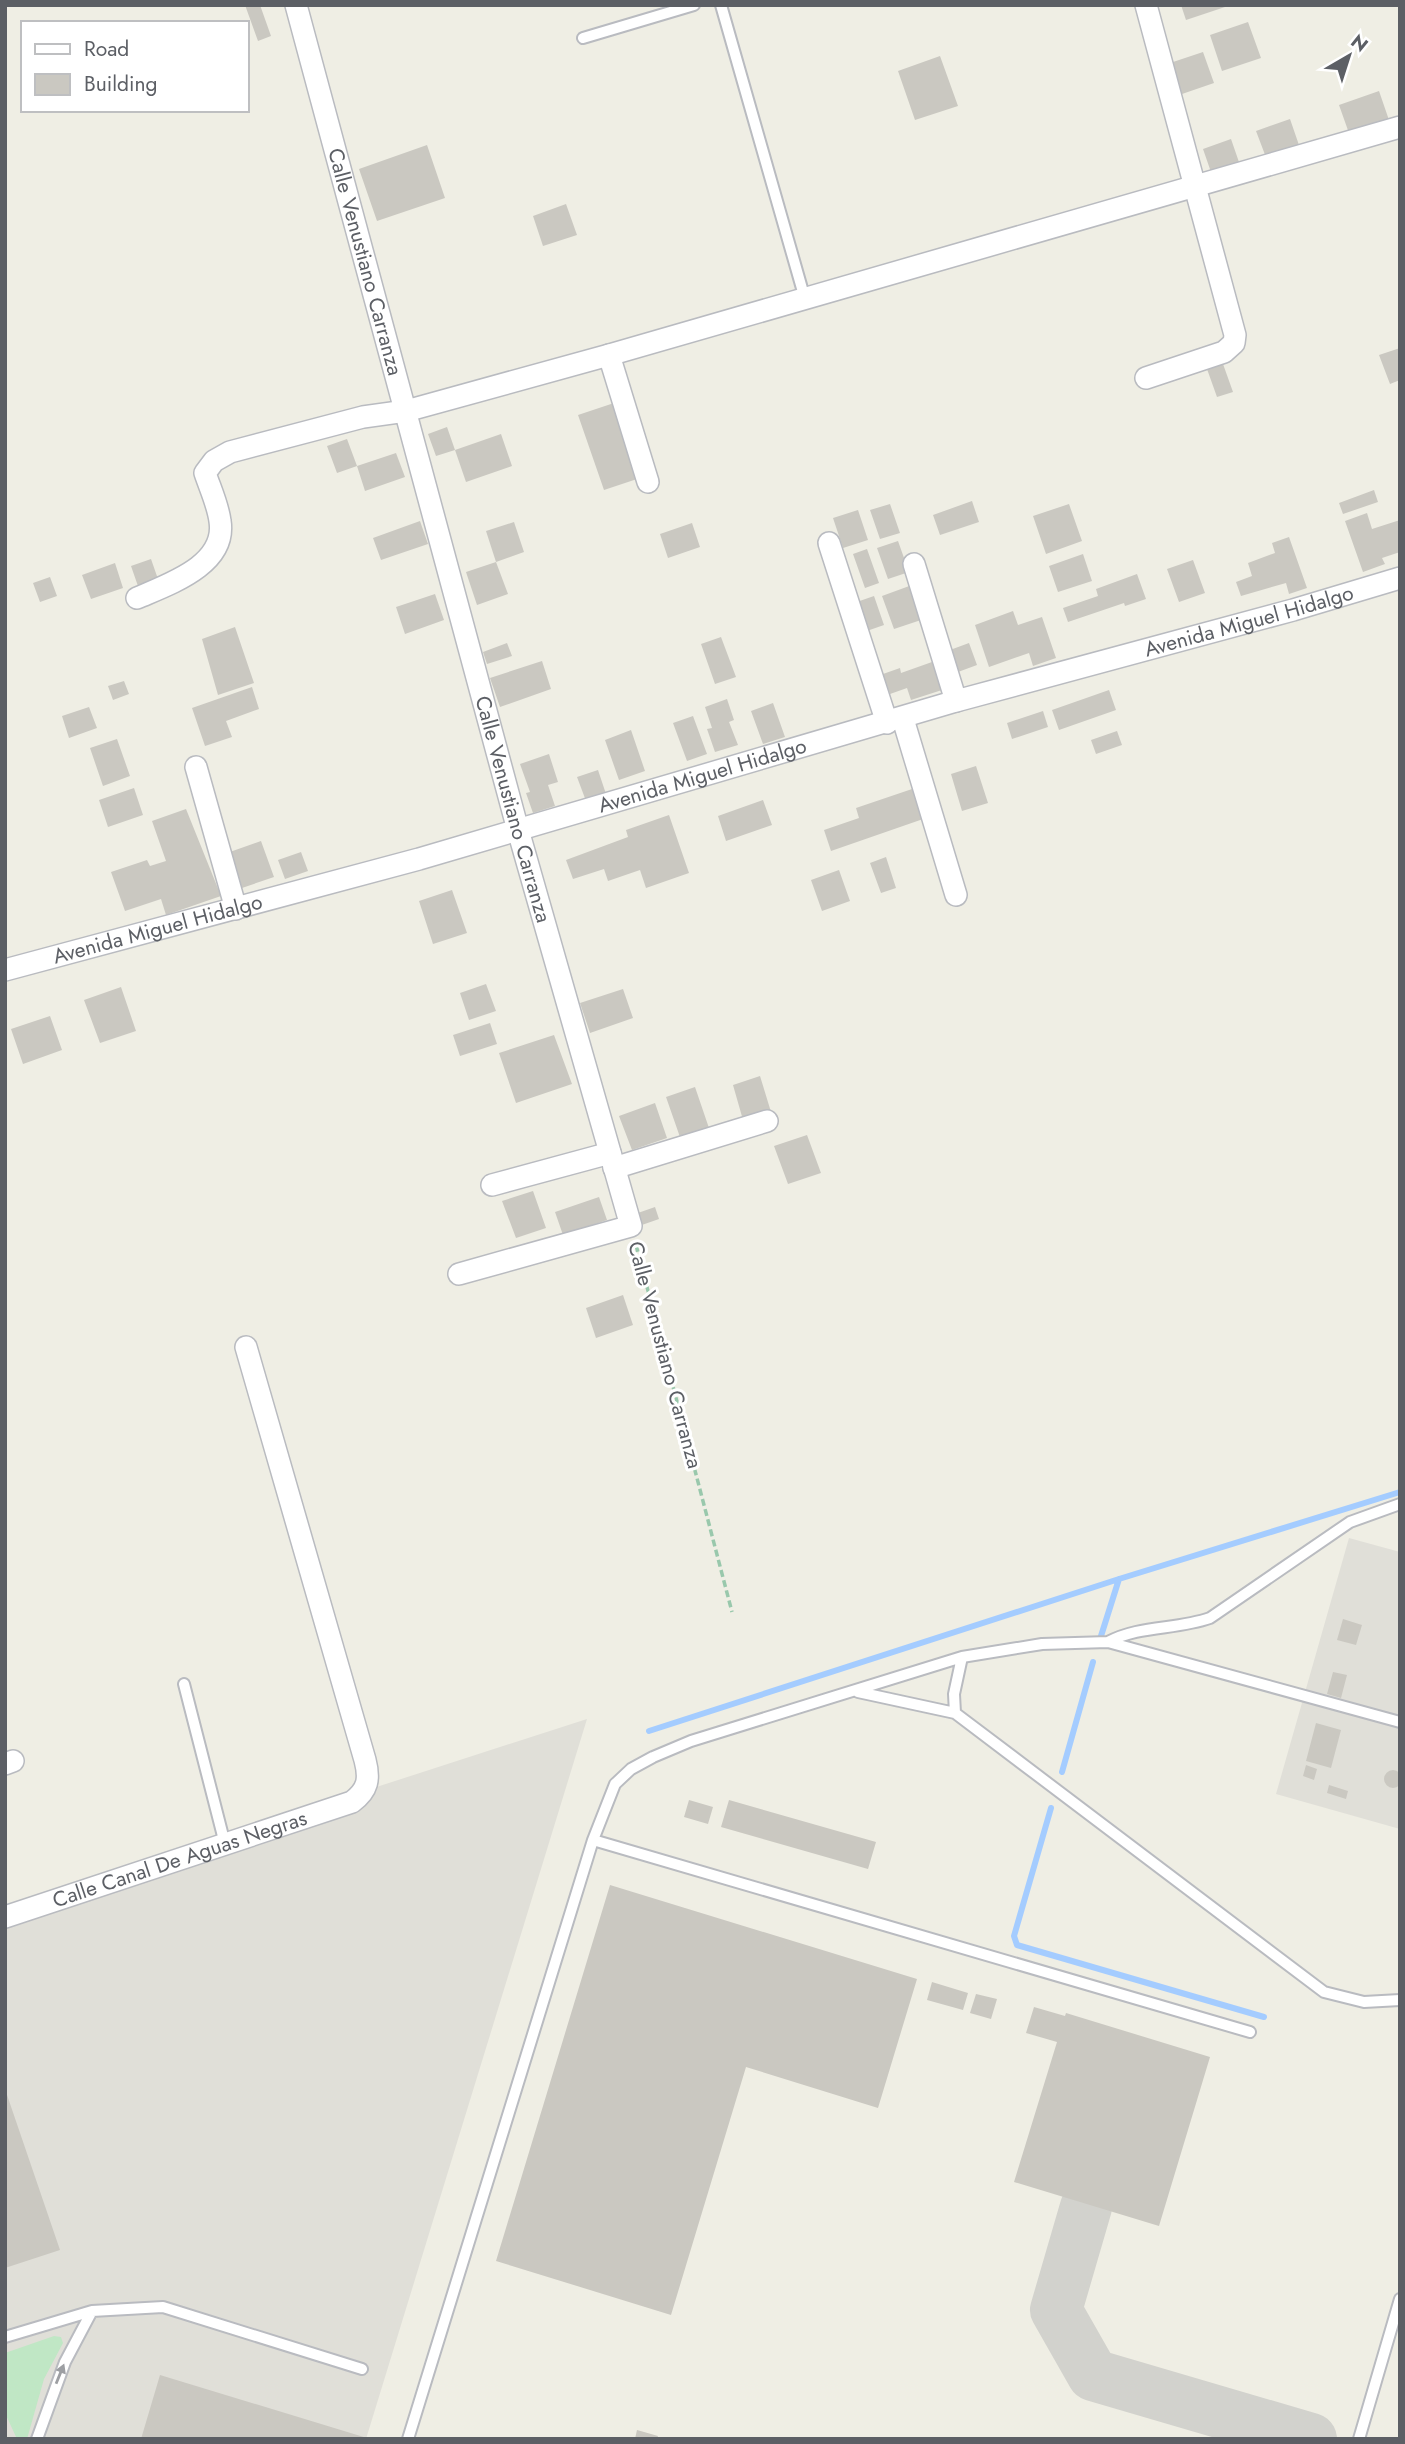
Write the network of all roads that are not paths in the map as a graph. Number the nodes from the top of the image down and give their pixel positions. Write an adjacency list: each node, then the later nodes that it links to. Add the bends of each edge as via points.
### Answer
1 (296, 5): 11 (street, Calle Venustiano Carranza)
2 (694, 5): 5 (lane)
3 (721, 5): 8 (lane)
4 (1146, 5): 7 (street)
5 (583, 38)
6 (1400, 127): 7 (street)
7 (1196, 186): 8 (street); 10 (street, via 1234,343 1224,352)
8 (805, 299): 9 (street)
9 (609, 355): 11 (street); 12 (street)
10 (1146, 378)
11 (406, 411): 16 (street, via 363,417 230,452 214,461 205,473 220,521 212,556 179,580); 20 (street, Calle Venustiano Carranza)
12 (648, 482)
13 (829, 543): 18 (street)
14 (914, 564): 17 (street)
15 (1400, 578): 17 (street, Avenida Miguel Hidalgo)
16 (137, 598)
17 (956, 701): 18 (street, Avenida Miguel Hidalgo)
18 (895, 721): 20 (street, Avenida Miguel Hidalgo); 21 (street)
19 (196, 767): 22 (street)
20 (518, 830): 22 (street, Avenida Miguel Hidalgo); 25 (street, Calle Venustiano Carranza)
21 (956, 895)
22 (236, 909): 23 (street, Avenida Miguel Hidalgo)
23 (5, 970)
24 (768, 1121): 25 (street)
25 (612, 1160): 26 (street); 27 (street, Calle Venustiano Carranza, via 631,1226)
26 (492, 1185)
27 (459, 1274)
28 (246, 1347): 37 (street, Calle Canal De Aguas Negras, via 369,1776 366,1788 352,1802)
29 (1400, 1504): 30 (lane, via 1350,1522 1210,1618 1142,1630)
30 (1108, 1643): 31 (lane, via 1042,1644); 35 (lane)
31 (962, 1657): 33 (lane); 34 (lane)
32 (184, 1684): 37 (lane)
33 (857, 1692): 34 (lane); 36 (lane, via 691,1741 631,1769 615,1784)
34 (955, 1713): 39 (lane, via 1324,1992 1364,2001)
35 (1400, 1722)
36 (593, 1840): 40 (lane); 46 (lane)
37 (225, 1844): 38 (street, Calle Canal De Aguas Negras)
38 (5, 1917)
39 (1400, 2000)
40 (1250, 2032)
41 (1400, 2299): 47 (lane)
42 (92, 2311): 43 (lane); 44 (lane, via 163,2307); 45 (lane, one-way to 42, via 65,2362)
43 (5, 2337)
44 (362, 2370)
45 (37, 2439)
46 (408, 2439)
47 (1359, 2439)

